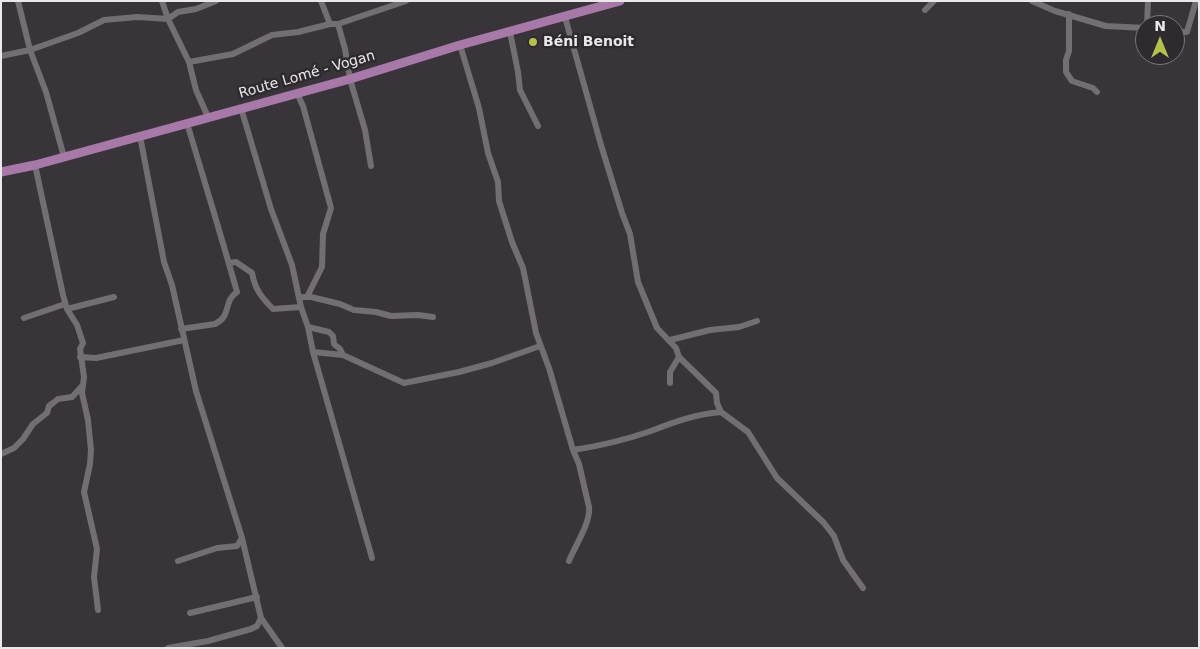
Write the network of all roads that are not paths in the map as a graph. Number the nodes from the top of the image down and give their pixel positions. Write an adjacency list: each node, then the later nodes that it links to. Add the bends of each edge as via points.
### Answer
1 (18, 1): 24 (street)
2 (162, 1): 17 (street)
3 (216, 1): 17 (street, via 178,12)
4 (321, 1): 18 (street)
5 (406, 1): 19 (street)
6 (620, 1): 16 (main road, Route Lomé - Vogan)
7 (934, 1): 12 (street)
8 (1032, 1): 13 (street)
9 (1053, 1): 13 (street)
10 (1148, 1): 15 (street)
11 (1196, 1): 22 (street)
12 (925, 10)
13 (1055, 11): 14 (street)
14 (1069, 14): 20 (street, via 1106,26); 28 (street, via 1066,72 1072,81)
15 (1147, 15)
16 (565, 17): 21 (main road, Route Lomé - Vogan); 50 (street, via 630,234 638,282 656,328)
17 (168, 19): 24 (street, via 104,20); 26 (street)
18 (330, 24): 19 (street); 26 (street, via 272,35 233,54)
19 (338, 24): 27 (street)
20 (1135, 27)
21 (510, 32): 23 (main road, Route Lomé - Vogan); 33 (street, via 520,90)
22 (1185, 32)
23 (460, 45): 27 (main road, Route Lomé - Vogan); 51 (street, via 498,182 499,202 523,268)
24 (30, 50): 25 (street); 35 (street, via 46,92)
25 (1, 56)
26 (189, 62): 31 (street)
27 (350, 79): 29 (main road, Route Lomé - Vogan); 37 (street, via 365,130)
28 (1097, 92)
29 (297, 93): 30 (main road, Route Lomé - Vogan); 41 (street, via 331,208 323,234 322,267)
30 (241, 108): 31 (main road, Route Lomé - Vogan); 41 (street, via 271,209)
31 (208, 118): 32 (main road, Route Lomé - Vogan)
32 (187, 123): 34 (main road, Route Lomé - Vogan); 39 (street)
33 (538, 126)
34 (140, 136): 35 (main road, Route Lomé - Vogan); 48 (street, via 164,262)
35 (64, 157): 36 (main road, Route Lomé - Vogan)
36 (35, 165): 38 (main road, Route Lomé - Vogan); 42 (street)
37 (371, 166)
38 (1, 172)
39 (229, 262): 43 (street, via 236,262 252,273 260,296 273,308); 48 (street, via 237,292 228,302 224,319 215,324)
40 (114, 297): 42 (street)
41 (303, 297): 43 (street); 44 (street, via 390,316)
42 (66, 306): 45 (street); 54 (street, via 77,325 82,343)
43 (301, 306): 47 (street)
44 (434, 317)
45 (24, 318)
46 (757, 321): 50 (street)
47 (308, 327): 52 (street); 53 (street, via 334,336 334,344)
48 (182, 329): 49 (street)
49 (184, 340): 54 (street, via 96,358); 61 (street, via 196,391)
50 (670, 340): 55 (street)
51 (540, 346): 53 (street, via 484,365 404,383); 59 (street, via 550,368)
52 (313, 352): 53 (street); 62 (street)
53 (343, 355)
54 (80, 357): 57 (street)
55 (679, 357): 56 (street, via 670,372); 58 (street, via 716,393)
56 (670, 383)
57 (83, 385): 60 (street, via 72,397 58,399 49,406 47,413 33,424 14,448); 67 (street, via 91,450 84,492 97,549 94,577)
58 (721, 412): 59 (street, via 688,417 612,443); 65 (street, via 748,432 777,478 824,523 834,536 843,560)
59 (573, 450): 64 (street, via 590,510)
60 (1, 454)
61 (242, 538): 63 (street, via 237,546 217,548); 66 (street)
62 (372, 558)
63 (178, 560)
64 (569, 561)
65 (863, 588)
66 (257, 597): 68 (street); 69 (street)
67 (98, 610)
68 (190, 613)
69 (261, 618): 70 (street, via 251,629); 72 (street)
70 (208, 644): 71 (street)
71 (168, 648)
72 (282, 648)

